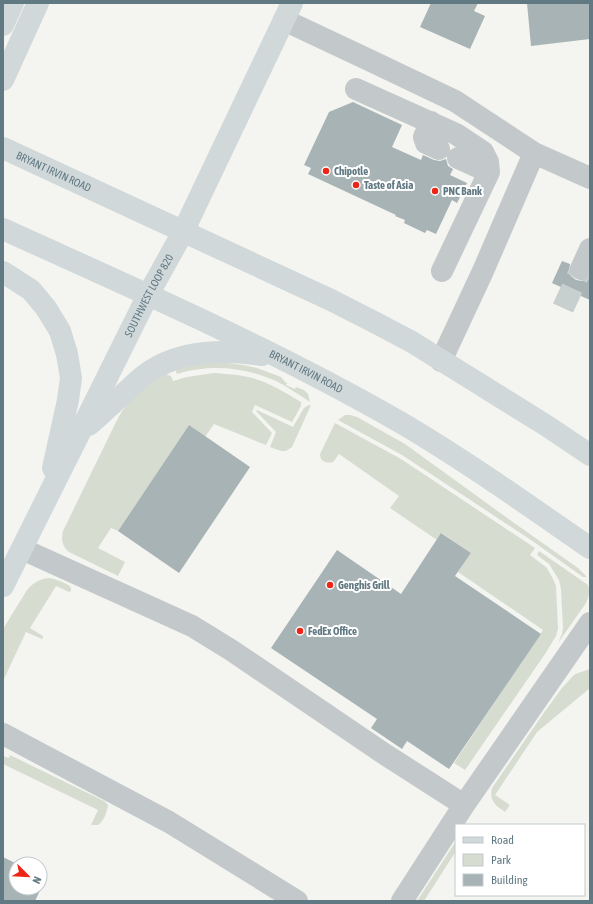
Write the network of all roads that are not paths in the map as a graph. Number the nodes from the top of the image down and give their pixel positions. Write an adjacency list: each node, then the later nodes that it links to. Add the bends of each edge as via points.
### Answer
1 (13, 3): 4 (main road)
2 (38, 3): 5 (main road)
3 (288, 12): 7 (lane, via 369,60); 16 (main road, SOUTHWEST LOOP 820)
4 (3, 25)
5 (3, 80)
6 (356, 89): 8 (lane)
7 (430, 89): 8 (lane); 11 (lane, via 455,101)
8 (424, 119): 10 (lane, via 426,143); 13 (lane, via 456,134 483,152)
9 (3, 148): 16 (main road, BRYANT IRVIN ROAD)
10 (439, 149)
11 (534, 153): 14 (lane); 23 (lane, via 481,276)
12 (458, 158): 13 (lane)
13 (489, 172): 19 (lane)
14 (590, 178)
15 (3, 230): 21 (main road, BRYANT IRVIN ROAD)
16 (182, 232): 21 (main road, SOUTHWEST LOOP 820); 23 (main road, BRYANT IRVIN ROAD, via 338,303)
17 (590, 249): 18 (lane)
18 (581, 269)
19 (442, 271)
20 (3, 272): 26 (main road, via 31,290 46,308 60,331 67,354 71,378 68,400)
21 (148, 295): 22 (main road, BRYANT IRVIN ROAD); 24 (main road, SOUTHWEST LOOP 820)
22 (281, 358): 24 (main road, via 218,352 168,361 140,379); 27 (main road, BRYANT IRVIN ROAD, via 405,425 472,467)
23 (441, 360): 25 (main road, BRYANT IRVIN ROAD)
24 (79, 434): 26 (main road, SOUTHWEST LOOP 820)
25 (590, 454)
26 (44, 504): 28 (main road, SOUTHWEST LOOP 820)
27 (590, 548)
28 (22, 549): 29 (main road, SOUTHWEST LOOP 820); 32 (lane, via 192,626)
29 (3, 586)
30 (590, 623): 32 (lane)
31 (3, 734): 33 (lane, via 169,822)
32 (464, 805): 34 (lane)
33 (297, 901)
34 (402, 901)

